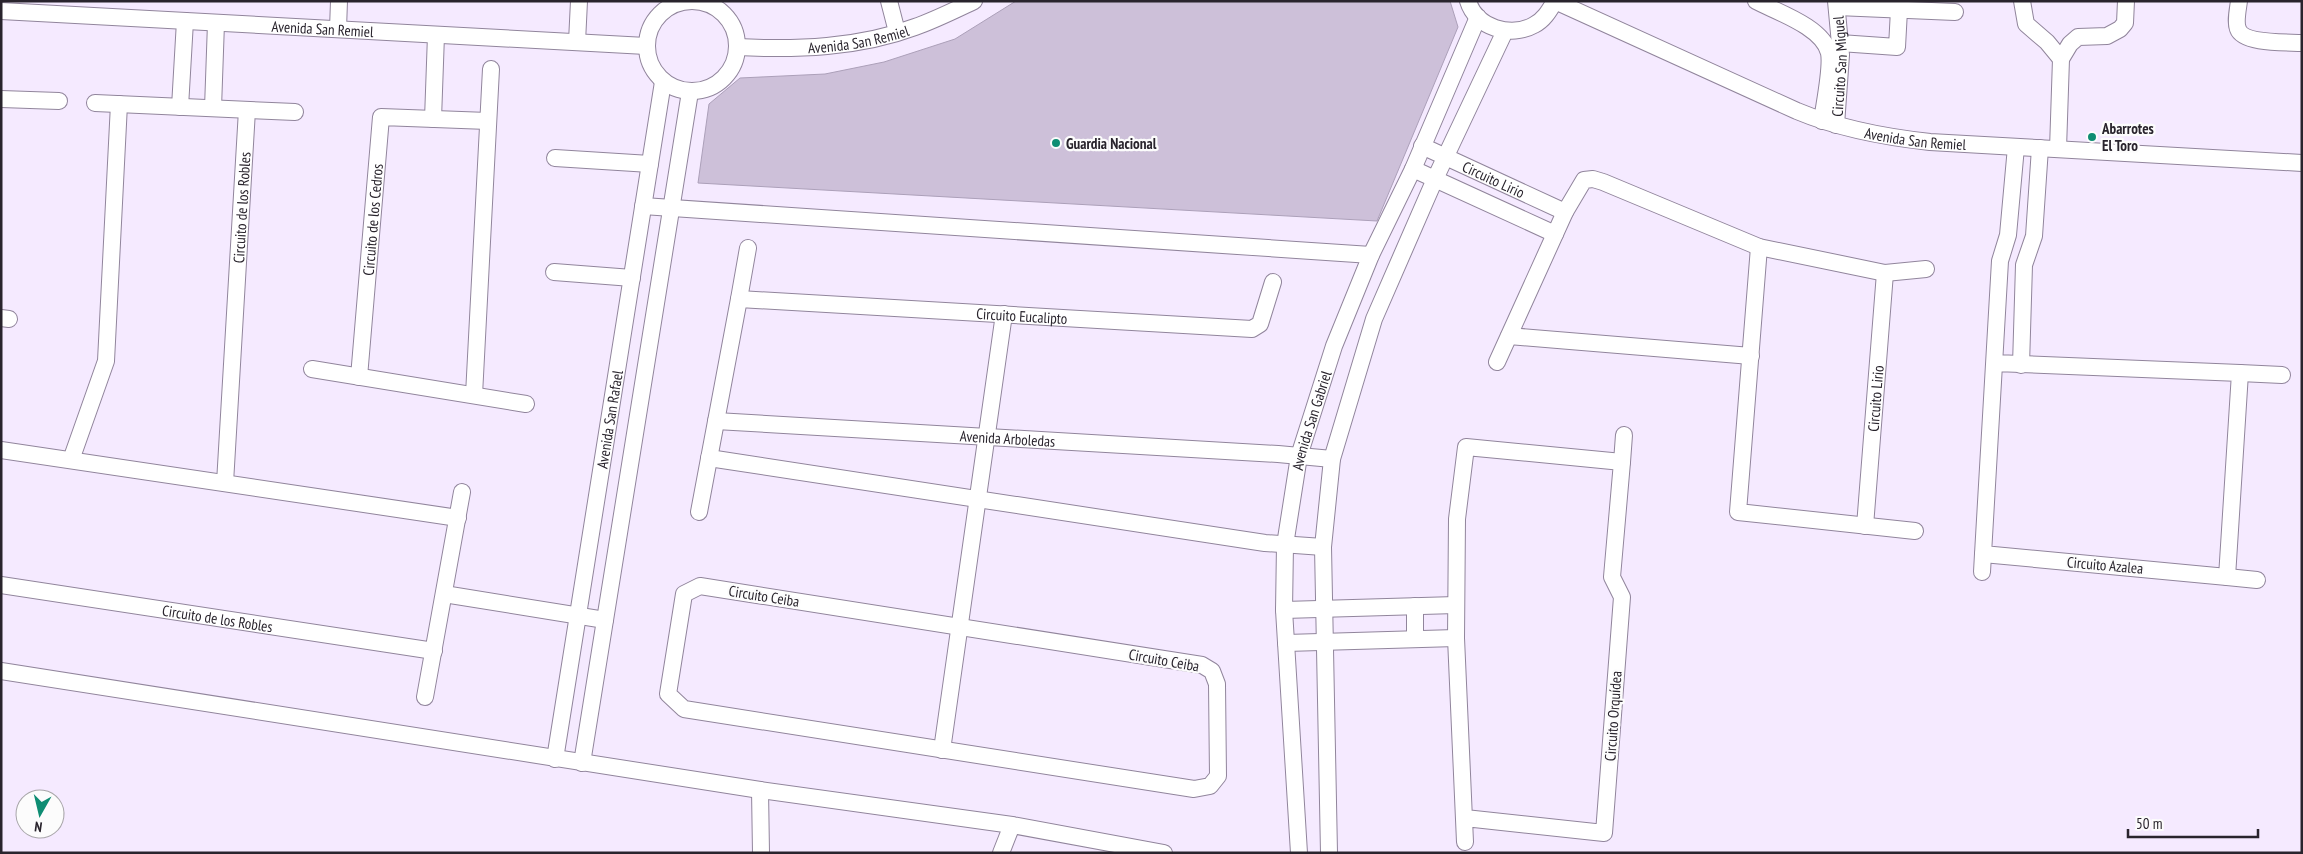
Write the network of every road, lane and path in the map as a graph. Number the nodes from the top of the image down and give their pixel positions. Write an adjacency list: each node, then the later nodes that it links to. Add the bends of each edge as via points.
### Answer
1 (339, 1): 21 (street)
2 (889, 1): 23 (street)
3 (974, 1): 23 (street, Avenida San Remiel)
4 (1468, 1): 18 (street)
5 (1555, 1): 22 (street, Avenida San Remiel, via 1547,15 1535,25); 44 (street, Avenida San Remiel)
6 (1756, 1): 44 (street, Circuito San Miguel, via 1802,24 1822,39 1829,53)
7 (2022, 1): 30 (street, via 2026,24)
8 (2126, 1): 30 (street, via 2125,23 2120,29 2107,36 2078,37)
9 (2239, 1): 26 (street, via 2237,28 2242,36)
10 (579, 2): 25 (street)
11 (685, 2): 13 (street); 28 (street, via 670,6 658,16 650,29)
12 (1837, 4): 15 (street, Circuito San Miguel); 27 (street, Circuito San Miguel)
13 (722, 6): 29 (street, via 735,32)
14 (85, 8): 16 (street, Avenida San Remiel); 19 (street, Avenida San Remiel)
15 (1899, 10): 17 (street, Circuito San Miguel); 27 (street, via 1897,47)
16 (1, 11)
17 (1955, 12)
18 (1478, 17): 22 (street); 45 (street, Avenida San Gabriel)
19 (185, 21): 20 (street, Avenida San Remiel); 38 (street)
20 (216, 23): 21 (street, Avenida San Remiel); 39 (street)
21 (338, 29): 24 (street, Avenida San Remiel)
22 (1505, 31): 49 (street, Avenida San Gabriel)
23 (897, 32): 29 (street, Avenida San Remiel, via 858,42 780,49)
24 (436, 35): 25 (street, Avenida San Remiel); 42 (street)
25 (578, 42): 28 (street, Avenida San Remiel)
26 (2302, 42)
27 (1840, 43): 44 (street, Circuito San Miguel, via 1841,55)
28 (646, 46): 32 (street, via 653,71)
29 (737, 47): 33 (street, via 734,62 723,79 704,90)
30 (2061, 58): 48 (street)
31 (491, 69): 43 (street)
32 (663, 82): 33 (street); 52 (street, Avenida San Rafael)
33 (690, 92): 57 (street, Avenida San Rafael)
34 (1, 99): 35 (street)
35 (59, 101)
36 (95, 103): 37 (street)
37 (119, 104): 38 (street); 93 (street, via 106,361)
38 (180, 107): 39 (street)
39 (213, 108): 40 (street)
40 (247, 110): 41 (street); 95 (street, Circuito de los Robles)
41 (295, 112)
42 (433, 119): 43 (street, Circuito de los Cedros); 81 (street, Circuito de los Cedros, via 381,117)
43 (488, 122): 82 (street)
44 (1829, 123): 46 (street, Avenida San Remiel, via 1900,139)
45 (1422, 146): 49 (street, Circuito Lirio); 53 (street, Avenida San Gabriel)
46 (2016, 147): 47 (street, Avenida San Remiel); 61 (street)
47 (2040, 148): 48 (street, Avenida San Remiel); 62 (street)
48 (2058, 149): 51 (street, Avenida San Remiel)
49 (1446, 157): 54 (street, Avenida San Gabriel); 55 (street, Circuito Lirio)
50 (556, 158): 52 (street)
51 (2302, 162)
52 (650, 164): 56 (street, Avenida San Rafael)
53 (1412, 169): 54 (street, Circuito Lirio); 65 (street, Avenida San Gabriel)
54 (1435, 179): 59 (street, Circuito Lirio); 92 (street, Avenida San Gabriel, via 1374,319)
55 (1533, 198): 58 (street, Circuito Lirio); 59 (street)
56 (643, 206): 57 (street); 69 (street, Avenida San Rafael)
57 (671, 208): 65 (street); 90 (street, Avenida San Rafael)
58 (1565, 212): 60 (street); 63 (street, via 1584,180 1593,179)
59 (1523, 219): 60 (street, Circuito Lirio)
60 (1555, 234): 73 (street)
61 (2008, 235): 62 (street); 76 (street, via 2000,261)
62 (2034, 236): 77 (street, via 2024,265)
63 (1759, 247): 68 (street); 74 (street)
64 (748, 248): 71 (street)
65 (1370, 255): 89 (street, Avenida San Gabriel, via 1334,346)
66 (1926, 269): 68 (street)
67 (554, 272): 69 (street)
68 (1885, 273): 100 (street, Circuito Lirio)
69 (632, 278): 88 (street, Avenida San Rafael)
70 (1272, 282): 72 (street, Circuito Eucalipto, via 1260,324 1252,329)
71 (739, 298): 72 (street, Circuito Eucalipto); 84 (street)
72 (1004, 314): 86 (street)
73 (1509, 336): 74 (street); 75 (street)
74 (1751, 356): 100 (street, via 1738,512)
75 (1497, 362)
76 (1995, 364): 77 (street); 104 (street)
77 (2021, 364): 79 (street)
78 (312, 369): 81 (street)
79 (2240, 373): 80 (street); 106 (street)
80 (2282, 375)
81 (359, 376): 82 (street)
82 (474, 395): 83 (street)
83 (526, 404)
84 (716, 421): 86 (street, Avenida Arboledas); 91 (street)
85 (1624, 435): 94 (street, Circuito Orquídea)
86 (987, 437): 89 (street, Avenida Arboledas); 97 (street)
87 (1, 450): 93 (street)
88 (604, 453): 90 (street); 114 (street, Avenida San Rafael)
89 (1299, 456): 92 (street, Avenida Arboledas); 102 (street, Avenida San Gabriel)
90 (631, 457): 115 (street, Avenida San Rafael)
91 (709, 458): 97 (street); 98 (street)
92 (1332, 459): 103 (street, Avenida San Gabriel)
93 (71, 460): 95 (street)
94 (1622, 462): 110 (street, via 1466,447 1457,519); 128 (street, Circuito Orquídea, via 1612,577 1622,597 1604,834)
95 (225, 483): 99 (street)
96 (462, 492): 99 (street)
97 (978, 499): 102 (street); 116 (street)
98 (700, 512)
99 (458, 518): 109 (street)
100 (1865, 526): 101 (street)
101 (1915, 531)
102 (1285, 545): 103 (street); 113 (street, Avenida San Gabriel)
103 (1323, 547): 112 (street, Avenida San Gabriel)
104 (1983, 554): 105 (street); 106 (street, Circuito Azalea)
105 (1982, 572)
106 (2227, 577): 107 (street, Circuito Azalea)
107 (2257, 580)
108 (1, 584): 121 (street, Circuito de los Robles)
109 (444, 594): 114 (street); 121 (street)
110 (1456, 605): 111 (street); 118 (street)
111 (1414, 606): 112 (street); 117 (street)
112 (1323, 609): 113 (street); 119 (street, Avenida San Gabriel)
113 (1284, 610): 120 (street, Avenida San Gabriel)
114 (578, 616): 115 (street); 125 (street, Avenida San Rafael)
115 (605, 620): 126 (street, Avenida San Rafael)
116 (960, 627): 124 (street); 124 (street, Circuito Ceiba, via 1202,665 1212,672 1217,684 1218,776 1210,786 1194,789); 124 (street, Circuito Ceiba, via 700,586 684,594 668,694 684,709)
117 (1415, 638): 118 (street); 119 (street)
118 (1456, 638): 128 (street)
119 (1323, 641): 120 (street); 135 (street, Avenida San Gabriel)
120 (1286, 642): 134 (street, Avenida San Gabriel)
121 (434, 651): 123 (street)
122 (1, 671): 125 (street)
123 (425, 697)
124 (942, 750)
125 (555, 758): 126 (street)
126 (582, 763): 127 (street)
127 (760, 790): 129 (street); 131 (street)
128 (1465, 818): 130 (street)
129 (1012, 825): 132 (street); 133 (street)
130 (1465, 842)
131 (761, 853)
132 (1001, 853)
133 (1164, 853)
134 (1299, 853)
135 (1329, 853)

